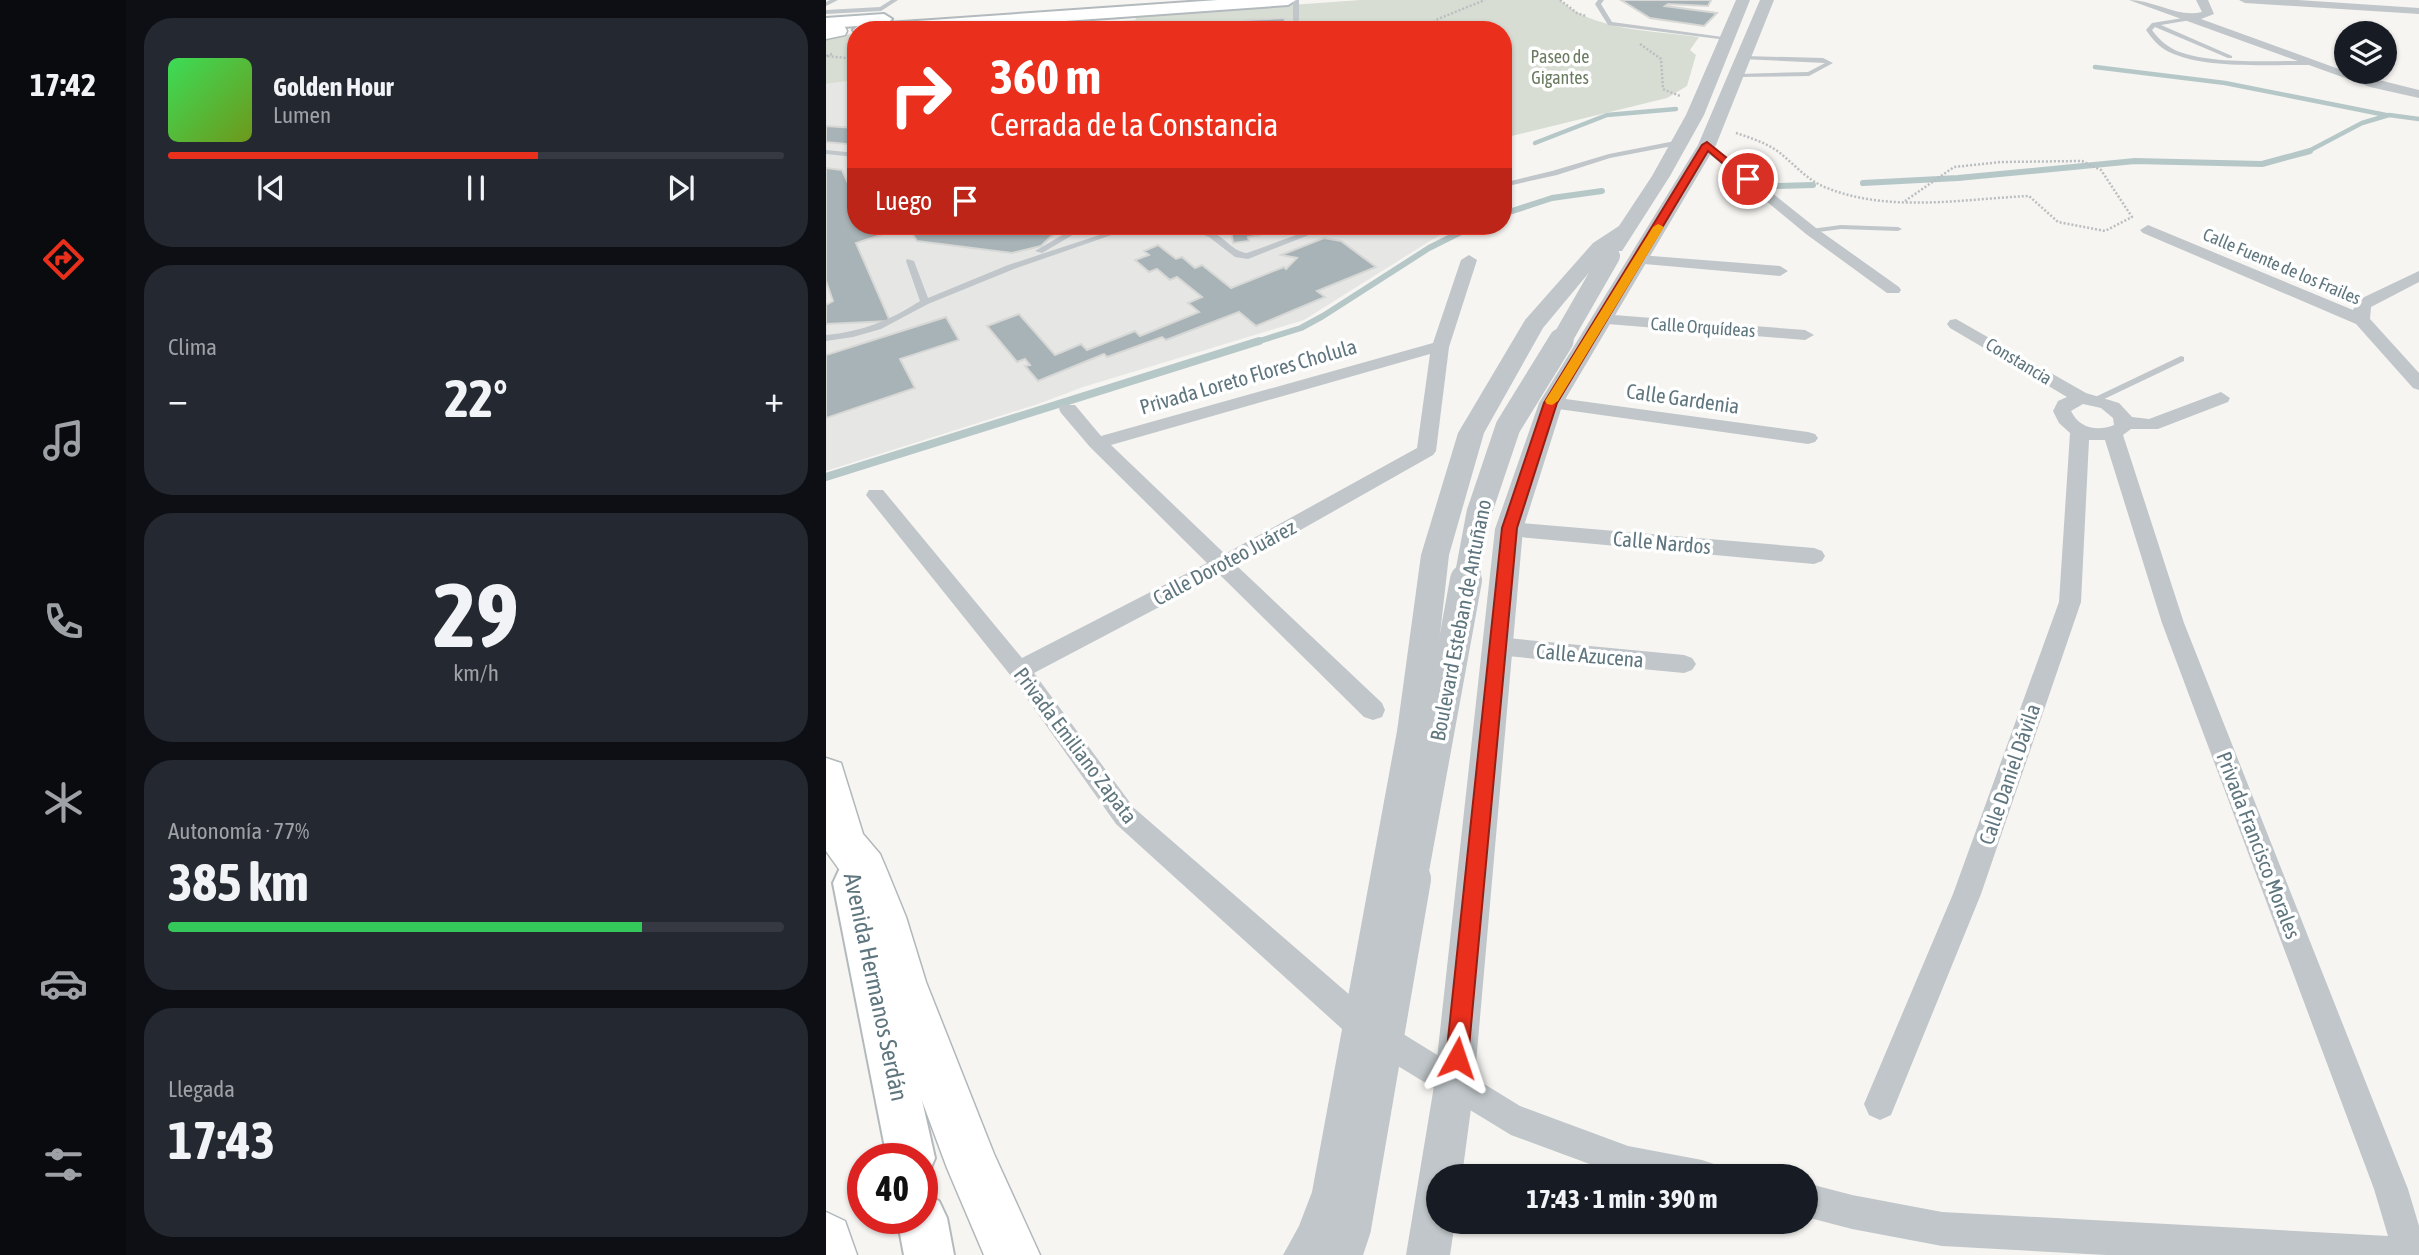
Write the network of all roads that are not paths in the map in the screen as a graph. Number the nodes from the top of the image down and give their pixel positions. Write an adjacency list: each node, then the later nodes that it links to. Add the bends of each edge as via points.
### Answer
1 (835, 0): 14 (lane)
2 (873, 0): 15 (lane)
3 (895, 0): 15 (lane, via 881,9)
4 (1152, 0): 20 (main road)
5 (1288, 0): 21 (main road)
6 (1296, 0): 19 (lane)
7 (1601, 0): 24 (lane, via 1598,4 1610,24)
8 (1742, 0): 24 (street, Boulevard Esteban de Antuñano)
9 (1767, 0): 25 (street, Boulevard Esteban de Antuñano)
10 (2135, 0): 18 (street)
11 (2167, 0): 17 (street)
12 (2202, 0): 17 (street)
13 (2245, 0): 16 (street)
14 (826, 5)
15 (855, 10): 23 (lane); 23 (lane)
16 (2419, 11)
17 (2208, 14): 18 (street); 26 (street)
18 (2189, 19): 22 (lane); 28 (street)
19 (1296, 20)
20 (894, 21)
21 (990, 21)
22 (2154, 24): 27 (lane); 27 (lane, via 2149,30 2156,40 2174,52 2201,59)
23 (833, 26)
24 (1727, 38): 33 (street, Boulevard Esteban de Antuñano)
25 (1744, 58): 29 (street, Boulevard Esteban de Antuñano); 29 (lane, via 1830,63 1809,74)
26 (2334, 58)
27 (2238, 60): 28 (lane)
28 (2316, 64): 32 (street)
29 (1737, 76): 33 (street, Boulevard Esteban de Antuñano)
30 (2397, 79): 31 (street)
31 (2419, 85)
32 (2419, 94)
33 (1706, 121): 36 (lane, via 1622,152); 39 (street); 44 (street, Boulevard Esteban de Antuñano)
34 (826, 152): 35 (lane)
35 (847, 154)
36 (1512, 183)
37 (1898, 229): 39 (lane)
38 (2148, 230): 53 (street, Calle Fuente de los Frailes)
39 (1811, 231): 50 (street)
40 (1068, 235): 47 (lane)
41 (1105, 235): 47 (lane)
42 (1212, 235): 43 (lane, via 1238,255 1248,256)
43 (1304, 235)
44 (1625, 249): 48 (street); 52 (street, Boulevard Esteban de Antuñano); 77 (street, via 1600,247 1533,325 1471,433 1435,555 1413,731); 92 (street, Boulevard Esteban de Antuñano, bridge, via 1579,312 1508,428 1479,513 1351,1228)
45 (1469, 260): 57 (street)
46 (910, 261): 51 (lane)
47 (1012, 267): 51 (lane)
48 (1780, 271)
49 (2419, 276): 53 (street, via 2364,304)
50 (1893, 290)
51 (925, 302): 56 (lane, via 898,320 846,337)
52 (1601, 319): 55 (street, Calle Orquídeas); 62 (street, Boulevard Esteban de Antuñano)
53 (2362, 320): 59 (street, Calle Fuente de los Frailes)
54 (1956, 324): 61 (street, Constancia)
55 (1805, 335)
56 (826, 338)
57 (1440, 347): 66 (street, Privada Loreto Flores Cholula); 70 (street, Calle Doroteo Juárez, via 1426,451)
58 (2181, 359): 61 (lane)
59 (2419, 384)
60 (2221, 398): 64 (street, via 2151,425)
61 (2089, 399): 64 (street, Constancia, via 2121,413); 64 (street, Privada Francisco Morales, via 2064,405 2062,411 2071,426)
62 (1551, 403): 65 (street, Calle Gardenia); 68 (street, Boulevard Esteban de Antuñano)
63 (1069, 409): 66 (street)
64 (2106, 429): 79 (street, Calle Daniel Dávila, via 2070,602 1967,894); 87 (street, Privada Francisco Morales, via 2174,623)
65 (1808, 438)
66 (1097, 443): 70 (street)
67 (876, 495): 73 (street, Privada Emiliano Zapata)
68 (1509, 528): 69 (street, Calle Nardos); 71 (street, Boulevard Esteban de Antuñano)
69 (1814, 556)
70 (1223, 564): 73 (street, Calle Doroteo Juárez); 74 (street)
71 (1496, 646): 72 (street, Calle Azucena); 78 (street, Boulevard Esteban de Antuñano)
72 (1684, 664)
73 (1019, 670): 77 (street, Privada Emiliano Zapata, via 1125,816)
74 (1373, 710)
75 (826, 775): 76 (main road, Avenida Hermanos Serdán)
76 (844, 843): 80 (main road, Avenida Hermanos Serdán); 90 (main road, via 864,868 902,982)
77 (1363, 1027): 78 (street); 91 (street, via 1334,1192)
78 (1454, 1086): 81 (street, Boulevard Esteban de Antuñano); 82 (street, via 1511,1119)
79 (1880, 1104)
80 (908, 1143)
81 (1442, 1164)
82 (1639, 1164)
83 (1818, 1203): 87 (street, via 1942,1229)
84 (925, 1234): 89 (main road)
85 (1431, 1234): 93 (street)
86 (826, 1240): 88 (main road)
87 (2415, 1254)
88 (829, 1255)
89 (929, 1255)
90 (1012, 1255)
91 (1305, 1255)
92 (1342, 1255)
93 (1428, 1255)

